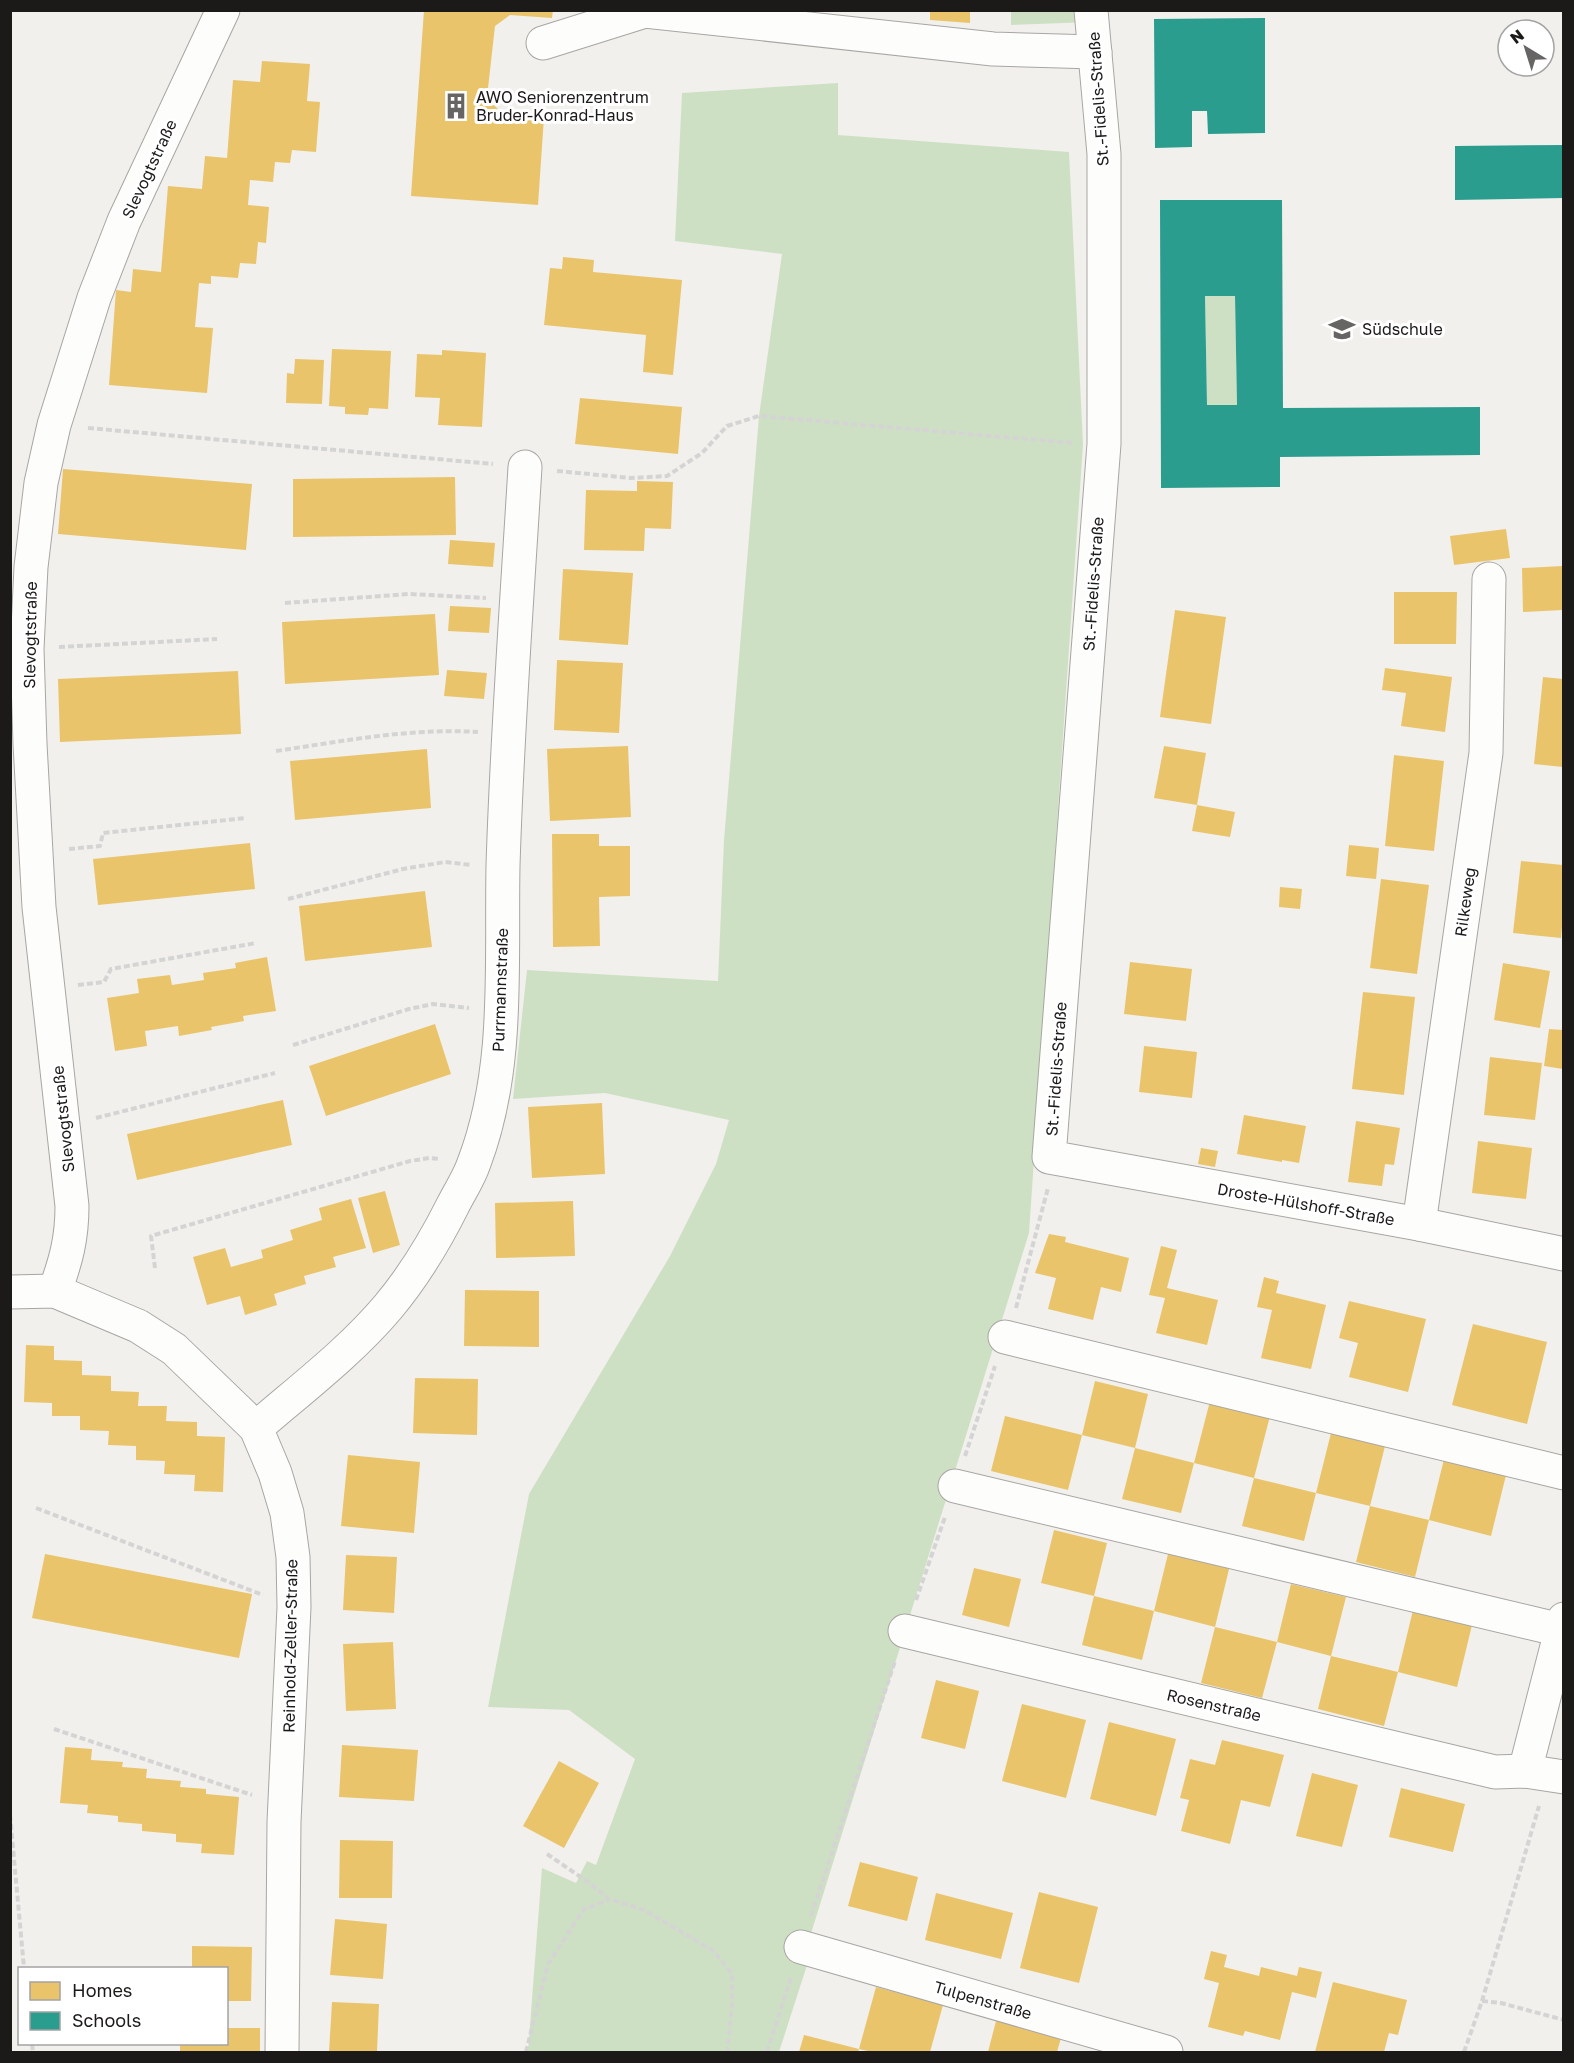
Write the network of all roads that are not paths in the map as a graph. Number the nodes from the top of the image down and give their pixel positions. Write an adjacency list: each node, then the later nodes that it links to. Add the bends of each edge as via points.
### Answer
1 (223, 10): 10 (street, Slevogtstraße, via 124,221 94,298 54,425 41,483 27,649 39,907 72,1206 72,1230)
2 (1091, 10): 4 (street, St.-Fidelis-Straße)
3 (543, 43): 4 (street, via 645,11 993,49)
4 (1095, 52): 7 (street, St.-Fidelis-Straße, via 1104,154 1104,444)
5 (525, 467): 13 (street, Purrmannstraße, via 508,734 502,1009 493,1099 474,1163 416,1272 354,1343)
6 (1489, 579): 8 (street, Rilkeweg, via 1486,753)
7 (1049, 1157): 8 (street, Droste-Hülshoff-Straße)
8 (1419, 1224): 9 (street, Droste-Hülshoff-Straße)
9 (1563, 1254)
10 (55, 1291): 11 (street, Reinhold-Zeller-Straße); 13 (street, Reinhold-Zeller-Straße, via 138,1326 174,1349)
11 (10, 1292)
12 (1005, 1337): 14 (street)
13 (256, 1428): 20 (street, Reinhold-Zeller-Straße, via 287,1513 292,1557 294,1607 285,1806)
14 (1563, 1473)
15 (955, 1486): 16 (street)
16 (1562, 1624): 18 (street)
17 (905, 1631): 18 (street, Rosenstraße, via 1495,1772)
18 (1545, 1774)
19 (801, 1947): 21 (street, Tulpenstraße)
20 (282, 2052)
21 (1166, 2052)

